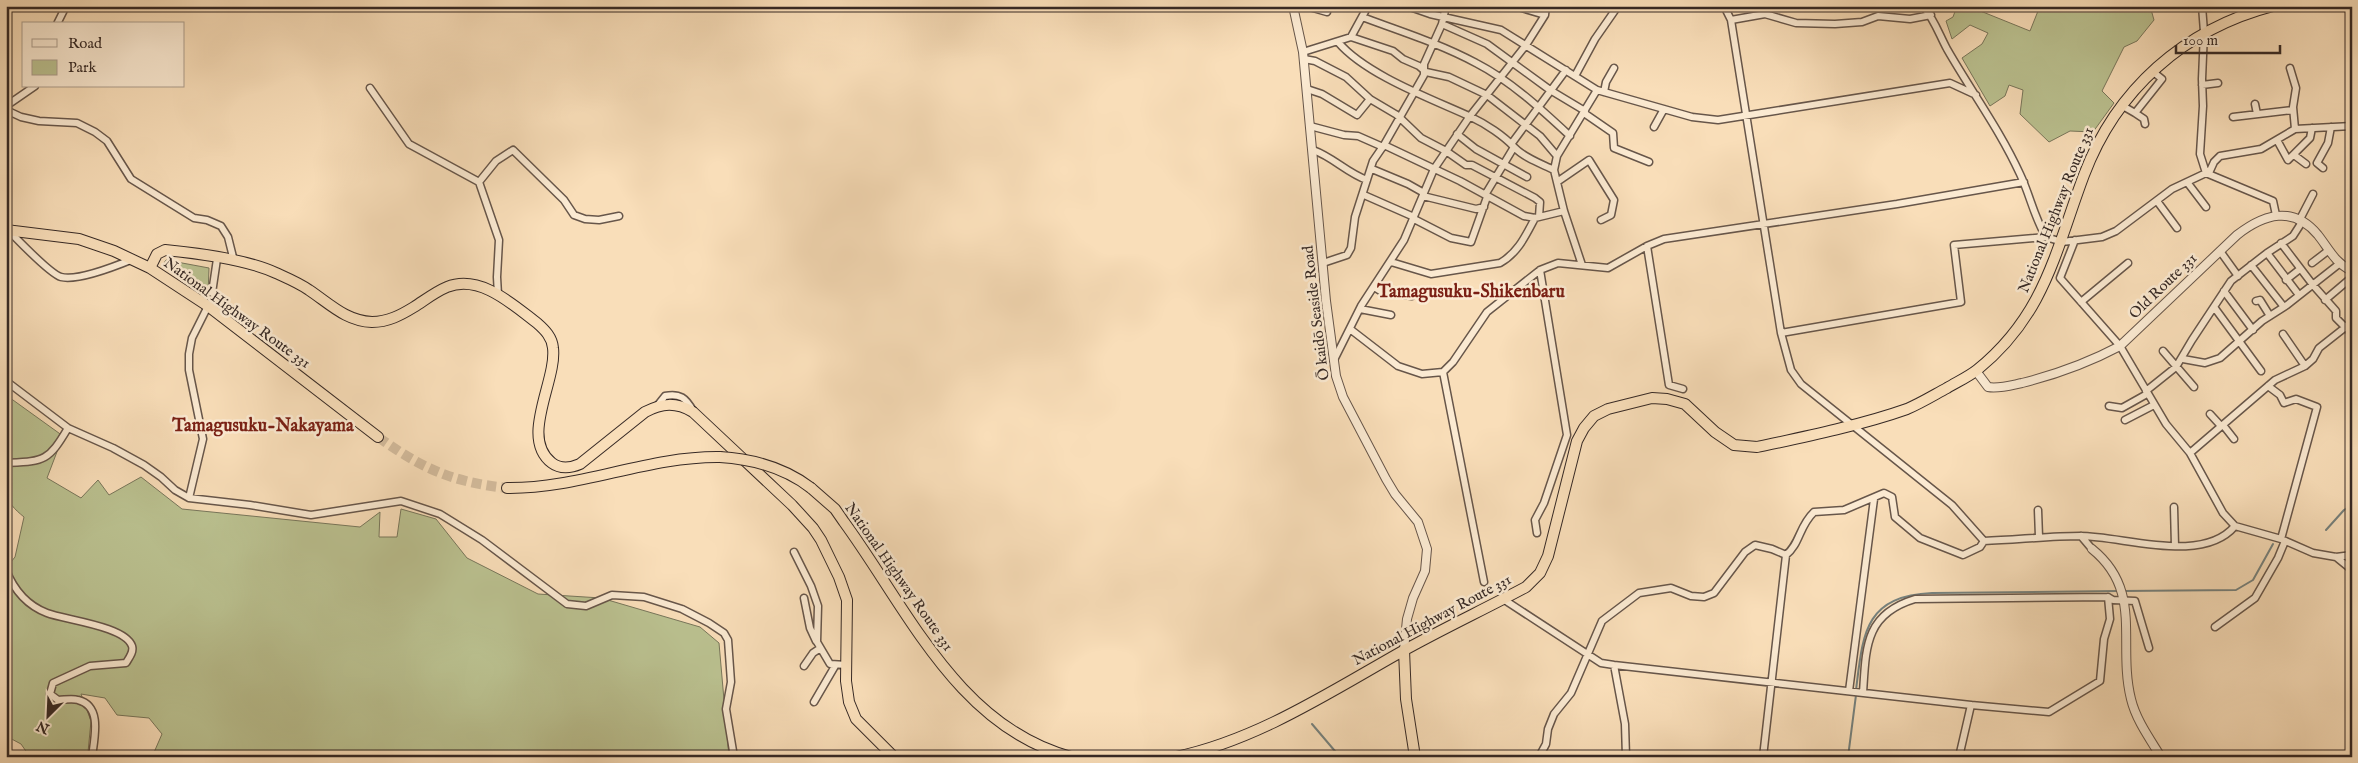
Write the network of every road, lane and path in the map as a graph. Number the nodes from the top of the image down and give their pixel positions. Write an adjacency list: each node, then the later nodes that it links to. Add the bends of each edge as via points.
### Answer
1 (66, 6): 20 (street)
2 (1293, 6): 26 (street, Ō kaidō Seaside Road)
3 (1306, 6): 14 (street)
4 (1368, 6): 17 (street)
5 (1407, 6): 19 (street)
6 (1446, 6): 19 (street)
7 (1515, 6): 15 (street)
8 (1546, 6): 15 (street)
9 (1618, 6): 33 (street, via 1595,38)
10 (1724, 6): 18 (street)
11 (1923, 6): 16 (street)
12 (2202, 6): 21 (street)
13 (2273, 6): 21 (highway, National Highway Route 331)
14 (1327, 12)
15 (1545, 14): 25 (street)
16 (1931, 15): 18 (street, via 1910,19 1878,16 1862,22 1835,24 1796,23 1765,14); 44 (street)
17 (1362, 17): 22 (street); 24 (street)
18 (1731, 20): 56 (street)
19 (1443, 21): 24 (street); 25 (street, via 1495,28); 27 (street, via 1487,44)
20 (58, 22)
21 (2204, 32): 32 (highway, National Highway Route 331, via 2181,46); 36 (street)
22 (1352, 37): 23 (street); 30 (street, via 1393,52)
23 (1338, 42): 26 (street); 41 (street, via 1346,52 1370,68)
24 (1432, 44): 30 (street); 34 (street, via 1477,63)
25 (1526, 45): 27 (street); 31 (street)
26 (1303, 55): 39 (street, Ō kaidō Seaside Road); 45 (street, via 1346,77)
27 (1512, 62): 34 (street); 40 (street)
28 (1614, 68): 42 (street)
29 (2290, 68): 51 (street, via 2296,88)
30 (1424, 69): 41 (street); 43 (street, via 1450,77)
31 (1566, 70): 33 (street); 40 (street)
32 (2152, 71): 47 (highway, National Highway Route 331); 53 (street, via 2162,79)
33 (1575, 76): 42 (street)
34 (1500, 79): 43 (street); 48 (street)
35 (2218, 83): 36 (street)
36 (2202, 85): 83 (street, via 2204,106 2200,154)
37 (31, 88): 49 (street)
38 (370, 88): 87 (street, via 408,144)
39 (1307, 89): 45 (street, via 1357,115); 61 (street, Ō kaidō Seaside Road)
40 (1550, 90): 48 (street); 52 (street)
41 (1414, 91): 55 (street); 58 (street)
42 (1601, 91): 50 (street); 52 (street)
43 (1487, 95): 55 (street); 60 (street)
44 (1976, 96): 56 (street, via 1950,83); 89 (street)
45 (1370, 99): 58 (street)
46 (2255, 104): 54 (street)
47 (2121, 105): 53 (street); 110 (highway, National Highway Route 331, via 2096,146)
48 (1539, 107): 60 (street); 68 (street)
49 (6, 108): 118 (street, via 20,117 77,123 95,132 107,141 131,179 194,218 221,226 228,237)
50 (1664, 109): 56 (street, via 1718,120); 63 (street)
51 (2293, 110): 54 (street); 66 (street)
52 (1585, 112): 68 (street); 77 (street, via 1613,133 1614,148)
53 (2135, 113): 59 (street, via 2144,119)
54 (2257, 114): 57 (street)
55 (1470, 116): 67 (street); 70 (street)
56 (1747, 116): 105 (street)
57 (2233, 117)
58 (1400, 118): 71 (street); 73 (street, via 1420,138)
59 (2145, 124)
60 (1526, 125): 70 (street); 75 (street)
61 (1310, 126): 71 (street, via 1358,136); 72 (street, Ō kaidō Seaside Road)
62 (2352, 126): 64 (street)
63 (1654, 127)
64 (2332, 127): 65 (street); 79 (street, via 2317,163)
65 (2312, 128): 66 (street); 74 (street, via 2310,138)
66 (2295, 129): 69 (street)
67 (1457, 134): 73 (street); 76 (street, via 1476,149)
68 (1570, 136): 75 (street)
69 (2277, 140): 74 (street, via 2288,160); 83 (street, via 2260,149 2220,156)
70 (1513, 145): 76 (street); 82 (street)
71 (1383, 146): 80 (street, via 1373,161); 81 (street)
72 (1312, 150): 86 (street, via 1354,176); 120 (street, Ō kaidō Seaside Road)
73 (1446, 151): 81 (street); 85 (street)
74 (2294, 154): 78 (street)
75 (1557, 156): 82 (street)
76 (1503, 162): 84 (street); 85 (street)
77 (1649, 162)
78 (2306, 164)
79 (2323, 168)
80 (1372, 170): 86 (street); 91 (street, via 1408,184)
81 (1434, 170): 91 (street); 94 (street)
82 (1554, 170): 88 (street)
83 (2207, 173): 90 (street); 99 (street, via 2273,201)
84 (1527, 177)
85 (1494, 178): 94 (street); 101 (street, via 1540,202)
86 (1367, 180): 93 (street)
87 (479, 182): 100 (street, via 496,161 513,150 564,200 574,215 585,220); 137 (street, via 499,240)
88 (1557, 182): 98 (street); 103 (street, via 1589,160 1614,200 1611,215)
89 (2024, 182): 105 (street); 108 (street, via 2038,224)
90 (2187, 182): 95 (street); 97 (street)
91 (1423, 194): 96 (street, via 1476,209); 102 (street)
92 (2313, 194): 104 (street)
93 (1364, 195): 102 (street); 120 (street, via 1355,217 1348,255)
94 (1486, 196): 96 (street); 101 (street, via 1524,216)
95 (2157, 201): 106 (street); 109 (street, via 2116,232)
96 (1484, 207): 102 (street, via 1471,242 1451,238)
97 (2206, 207)
98 (1564, 211): 101 (street); 124 (street)
99 (2276, 215): 104 (street); 114 (street, Old Route 331, via 2254,222)
100 (618, 216)
101 (1537, 217): 119 (street, via 1521,244 1500,263 1431,274)
102 (1414, 218): 119 (street)
103 (1601, 220)
104 (2301, 221): 111 (street, via 2293,236); 113 (street, via 2317,233)
105 (1764, 224): 112 (street, via 1664,239); 152 (street)
106 (2177, 228)
107 (7, 229): 117 (highway, National Highway Route 331, via 78,239); 117 (street, via 49,271 62,277 73,277)
108 (2046, 237): 110 (street); 152 (street, via 1954,244 1961,302)
109 (2075, 240): 110 (street); 142 (street, via 2060,278)
110 (2062, 242): 162 (highway, National Highway Route 331, via 2048,279 2032,308 2001,347)
111 (2281, 243): 115 (street); 127 (street)
112 (1647, 246): 124 (street, via 1608,268); 168 (street, via 1669,385)
113 (2329, 250): 122 (street); 123 (street)
114 (2220, 251): 130 (street); 156 (street, Old Route 331)
115 (2266, 253): 125 (street); 132 (street)
116 (217, 258): 118 (highway); 126 (highway, via 165,250 157,254); 136 (street)
117 (132, 259): 126 (highway, National Highway Route 331)
118 (234, 261): 137 (highway, via 274,272 301,285 344,316 364,321 380,322 395,318 454,285 478,285)
119 (1391, 262): 134 (street)
120 (1323, 263): 159 (street, Ō kaidō Seaside Road)
121 (2128, 263): 142 (street)
122 (2312, 263)
123 (2339, 264): 129 (street); 133 (street)
124 (1582, 265): 128 (street, via 1558,263)
125 (2251, 265): 130 (street); 145 (street)
126 (150, 268): 143 (highway, National Highway Route 331)
127 (2300, 269): 132 (street); 133 (street)
128 (1540, 270): 164 (street, via 1487,312); 187 (street, via 1567,435 1535,520)
129 (2352, 271)
130 (2238, 276): 135 (street)
131 (2352, 279): 140 (street)
132 (2286, 280): 138 (street)
133 (2313, 285): 138 (street); 140 (street)
134 (1374, 288): 139 (street); 146 (street)
135 (2224, 291): 144 (street); 151 (street)
136 (212, 293)
137 (498, 295): 210 (highway, via 536,323 551,340 552,363 538,437 543,453 554,465 568,467 580,464 657,406 676,404 693,412 792,505 821,540 847,600)
138 (2299, 295): 145 (street)
139 (1412, 296)
140 (2325, 300): 149 (street, via 2336,311 2336,318)
141 (2256, 301): 148 (street, via 2260,300)
142 (2081, 302): 156 (street)
143 (208, 306): 177 (highway, National Highway Route 331); 182 (street, via 192,338 189,354 189,370 203,439)
144 (2214, 307): 155 (street); 158 (street)
145 (2284, 307): 148 (street)
146 (1360, 309): 147 (street); 150 (street)
147 (1391, 315)
148 (2270, 316): 151 (street)
149 (2349, 326): 154 (street); 160 (street, via 2319,348)
150 (1350, 329): 159 (street); 164 (street, via 1398,366 1422,374)
151 (2253, 330): 155 (street)
152 (1780, 333): 174 (street, via 1791,370 1800,384)
153 (2283, 334): 160 (street)
154 (2352, 336)
155 (2239, 342): 158 (street, via 2220,358 2205,363); 163 (street)
156 (2120, 346): 162 (street, Old Route 331, via 2058,374 1999,388 1988,387); 169 (street)
157 (2163, 351): 161 (street)
158 (2183, 358): 161 (street)
159 (1334, 360): 208 (street, Ō kaidō Seaside Road, via 1340,390 1358,427 1395,494 1418,522 1424,535 1425,571 1407,619)
160 (2306, 366): 166 (street, via 2274,380)
161 (2176, 367): 167 (street); 169 (street)
162 (1976, 371): 174 (highway, National Highway Route 331, via 1908,408)
163 (2261, 371)
164 (1443, 372): 200 (street)
165 (6, 381): 176 (street)
166 (2268, 386): 175 (street); 190 (street, via 2280,395 2284,403 2296,399 2317,407)
167 (2194, 387)
168 (1684, 389)
169 (2147, 392): 170 (street); 171 (street, via 2122,408)
170 (2154, 405): 173 (street); 179 (street)
171 (2109, 406)
172 (2210, 414): 175 (street)
173 (2125, 420)
174 (1849, 425): 191 (street, via 1952,505); 204 (highway, National Highway Route 331, via 1747,447 1725,439 1685,404 1667,399 1652,398 1608,409 1594,416 1577,440 1545,564 1526,587)
175 (2222, 425): 178 (street); 179 (street)
176 (68, 428): 180 (street, via 49,455 30,463); 182 (street, via 144,465)
177 (378, 437)
178 (2234, 439)
179 (2190, 453): 186 (street, via 2223,513)
180 (6, 463)
181 (507, 488): 219 (highway, National Highway Route 331, bridge, via 554,486 675,460 720,457 766,465 799,480 835,509 942,665 986,710)
182 (189, 498): 221 (street, via 311,515 401,501 440,514 466,530 567,604 586,606 612,594 644,597 689,613 717,627 728,640 731,682 726,709)
183 (1874, 499): 191 (street, via 1884,493 1892,497 1895,517 1920,538 1946,550 1963,555 1980,547); 195 (street, via 1844,510 1814,512 1805,521 1793,550); 215 (street)
184 (2174, 507): 192 (street)
185 (2038, 510): 189 (street)
186 (2235, 526): 190 (street); 192 (street, via 2219,538)
187 (1537, 533)
188 (2081, 536): 189 (street); 192 (street); 193 (street)
189 (2039, 537): 191 (street)
190 (2283, 540): 197 (street, via 2314,553); 205 (street, via 2278,558 2255,598)
191 (1984, 541)
192 (2175, 546)
193 (2092, 549): 203 (street, via 2106,561 2119,581)
194 (794, 552): 206 (street, via 818,606)
195 (1786, 555): 209 (street, via 1755,545 1745,552 1714,593 1704,597 1671,588 1639,593 1602,621); 214 (street)
196 (2352, 555): 197 (street)
197 (2336, 557): 199 (street)
198 (6, 570): 220 (street, via 17,593 28,602 47,613 91,623 127,638 132,647 126,663 90,666 53,682 50,687 50,694 58,700 78,700 92,710 95,718)
199 (2352, 570)
200 (1484, 582)
201 (2108, 597): 203 (street, via 2113,600); 216 (street, via 1915,599 1898,604 1874,626 1869,638); 218 (street, via 2110,619 2104,640 2100,681 2048,712)
202 (804, 598): 206 (street, via 810,628)
203 (2123, 598): 207 (street, via 2135,601); 230 (street, via 2131,701)
204 (1503, 599): 208 (highway, National Highway Route 331); 209 (street)
205 (2216, 627)
206 (818, 646): 212 (street); 213 (street, via 830,664)
207 (2149, 648)
208 (1404, 650): 224 (highway, National Highway Route 331, via 1278,720 1223,744); 225 (highway, via 1406,699)
209 (1586, 654): 211 (street, via 1601,663); 226 (street, via 1571,692 1554,714 1546,744)
210 (847, 665): 213 (street); 222 (highway, via 847,691 852,710 861,724)
211 (1614, 665): 214 (street); 227 (street, via 1625,724)
212 (804, 666)
213 (835, 666): 217 (street)
214 (1771, 682): 215 (street); 228 (street)
215 (1850, 691): 216 (street)
216 (1862, 692): 218 (street)
217 (814, 702)
218 (1971, 705): 229 (street)
219 (1044, 753): 223 (highway, National Highway Route 331)
220 (92, 757)
221 (734, 757)
222 (894, 757)
223 (1071, 757)
224 (1176, 757)
225 (1415, 757)
226 (1538, 757)
227 (1626, 757)
228 (1763, 757)
229 (1959, 757)
230 (2161, 757)

